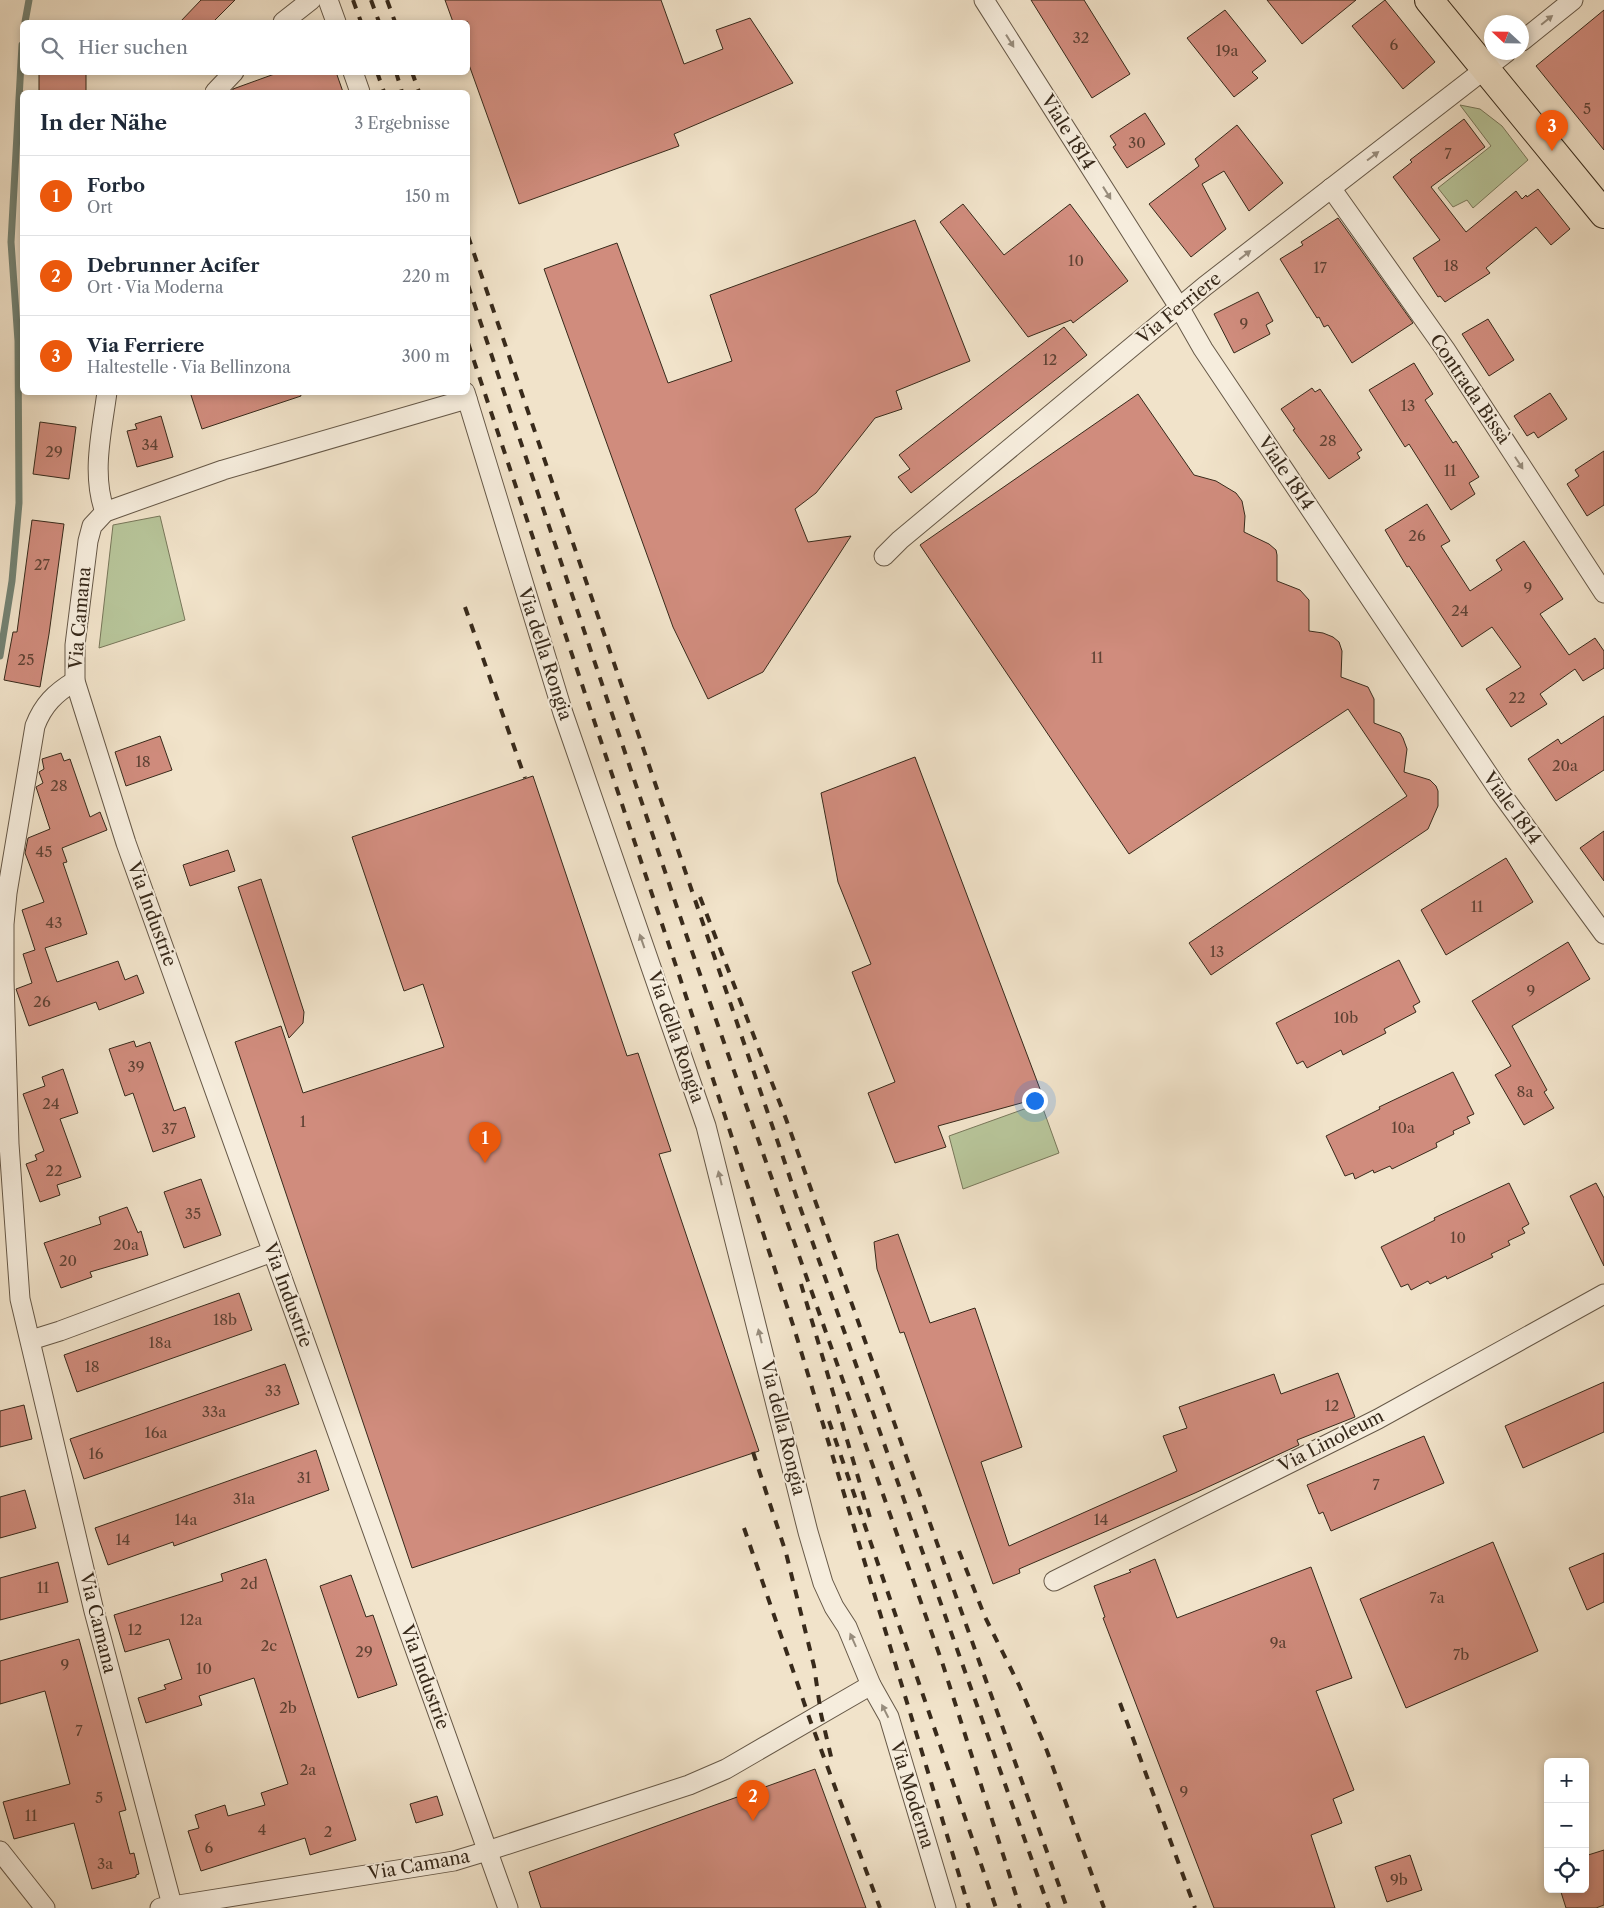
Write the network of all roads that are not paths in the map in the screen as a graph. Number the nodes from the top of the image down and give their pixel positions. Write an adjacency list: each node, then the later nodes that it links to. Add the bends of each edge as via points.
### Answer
1 (311, 0): 6 (street)
2 (328, 0): 7 (street)
3 (984, 0): 17 (street, Viale 1814, one-way to 17)
4 (1429, 0): 10 (main road)
5 (1573, 0): 8 (street, one-way to 5)
6 (286, 20)
7 (335, 20)
8 (1529, 35)
9 (1498, 60): 10 (street, Via Ferriere)
10 (1486, 70): 15 (street, Via Ferriere, one-way to 10); 16 (main road)
11 (231, 75): 13 (street)
12 (354, 75): 14 (street)
13 (217, 90)
14 (359, 90)
15 (1330, 188): 17 (street, Via Ferriere, one-way to 15); 22 (street, Contrada Bissà, one-way to 22, via 1445,349)
16 (1604, 214)
17 (1179, 307): 21 (street, Via Ferriere); 24 (street, Viale 1814, via 1203,349 1500,792)
18 (108, 395): 20 (street, via 98,472)
19 (466, 396): 20 (street, via 223,470); 29 (street, Via della Rongia, one-way to 19, via 823,1583 706,1126 564,713)
20 (105, 512): 23 (street, Via Camana, via 92,526 88,540 75,645)
21 (884, 556)
22 (1604, 593)
23 (74, 681): 25 (street, Via Industrie, via 126,843); 27 (street, Via Camana, via 49,700 35,726 4,924 9,1144 15,1238 20,1299)
24 (1604, 934)
25 (272, 1252): 27 (street); 31 (street, Via Industrie)
26 (1604, 1294): 28 (street, Via Linoleum, via 1378,1418)
27 (31, 1340): 32 (street, Via Camana)
28 (1054, 1581)
29 (871, 1685): 31 (street, Via Camana, via 726,1770); 35 (street, Via Moderna, one-way to 29, via 889,1717)
30 (0, 1850): 33 (street)
31 (487, 1851): 32 (street, Via Camana, via 454,1861); 34 (street, Via Industrie)
32 (166, 1906)
33 (45, 1908)
34 (508, 1908)
35 (946, 1908)

